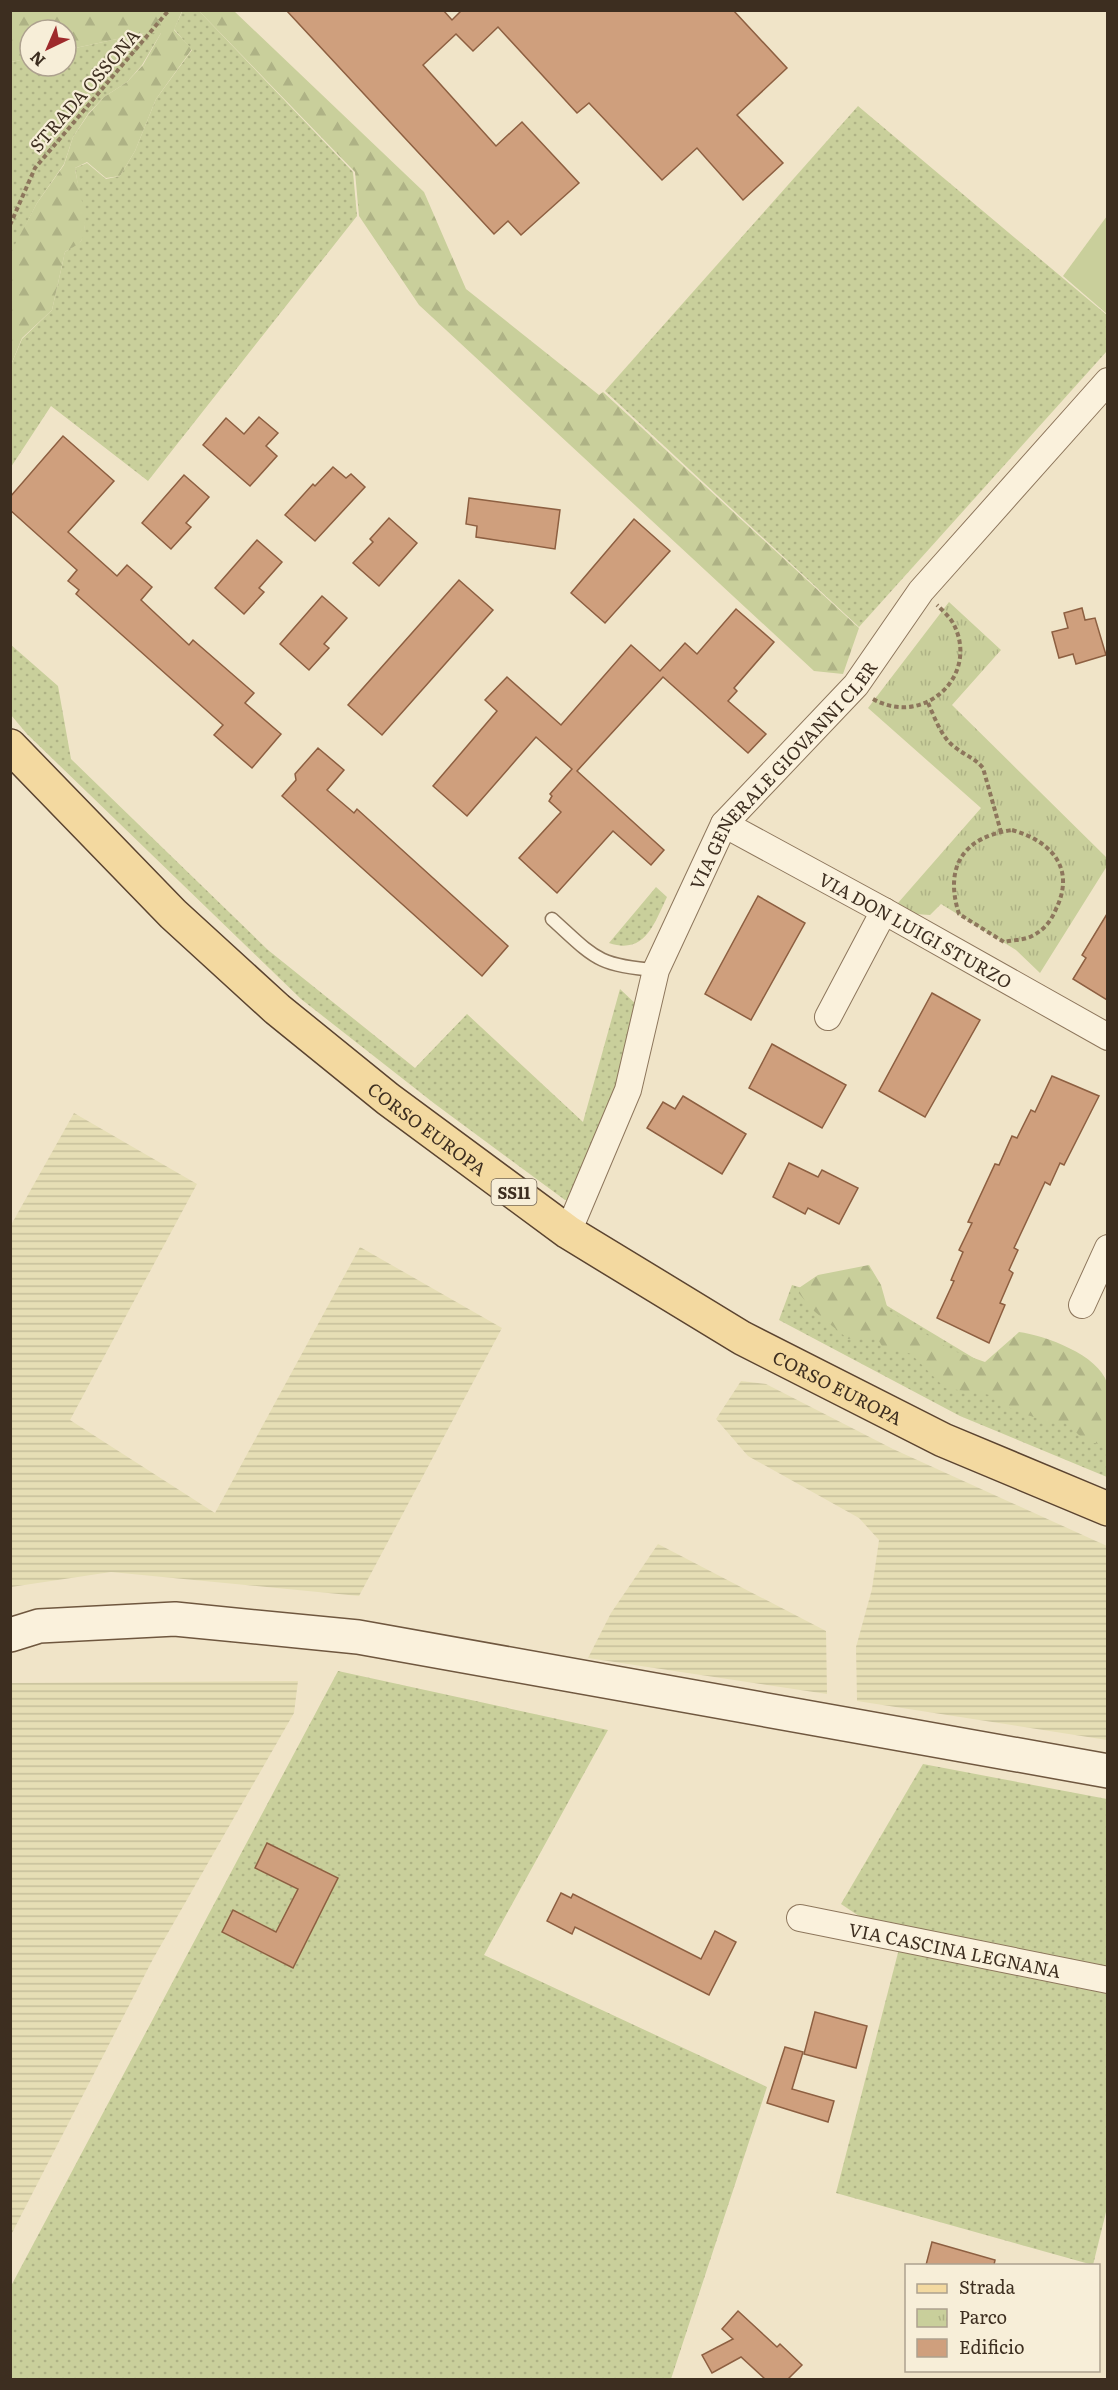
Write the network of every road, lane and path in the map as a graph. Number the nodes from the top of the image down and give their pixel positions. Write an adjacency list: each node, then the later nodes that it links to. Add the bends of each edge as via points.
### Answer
1 (169, 10): 2 (path, STRADA OSSONA, via 35,168)
2 (10, 225)
3 (1107, 381): 4 (street, VIA GENERALE GIOVANNI CLER)
4 (921, 591): 5 (street, VIA GENERALE GIOVANNI CLER); 6 (path, via 952,622 960,643 958,669 946,689)
5 (856, 685): 6 (path, via 874,700 896,708); 8 (street, VIA GENERALE GIOVANNI CLER)
6 (928, 703): 9 (path, via 945,737 983,768)
7 (10, 746): 15 (main road, CORSO EUROPA / SS11, via 172,914 277,1009 388,1100)
8 (724, 824): 10 (street, VIA DON LUIGI STURZO); 12 (street, VIA GENERALE GIOVANNI CLER)
9 (1001, 832): 9 (path, via 989,833 962,854 954,871 952,892 959,914 1004,942 1031,937 1050,923 1064,895 1062,872 1052,851 1034,836 1012,830)
10 (884, 910): 13 (street); 14 (street, VIA DON LUIGI STURZO)
11 (552, 919): 12 (lane, via 596,959 625,968)
12 (656, 970): 15 (street, VIA GENERALE GIOVANNI CLER, via 628,1090)
13 (828, 1017)
14 (1107, 1037)
15 (568, 1232): 18 (main road, CORSO EUROPA / SS11, via 742,1338 943,1440)
16 (1107, 1248): 17 (street)
17 (1082, 1305)
18 (1107, 1509)
19 (10, 1635): 20 (street, via 39,1626 175,1619 358,1637)
20 (1107, 1771)
21 (800, 1918): 22 (street, VIA CASCINA LEGNANA)
22 (1107, 1980)

